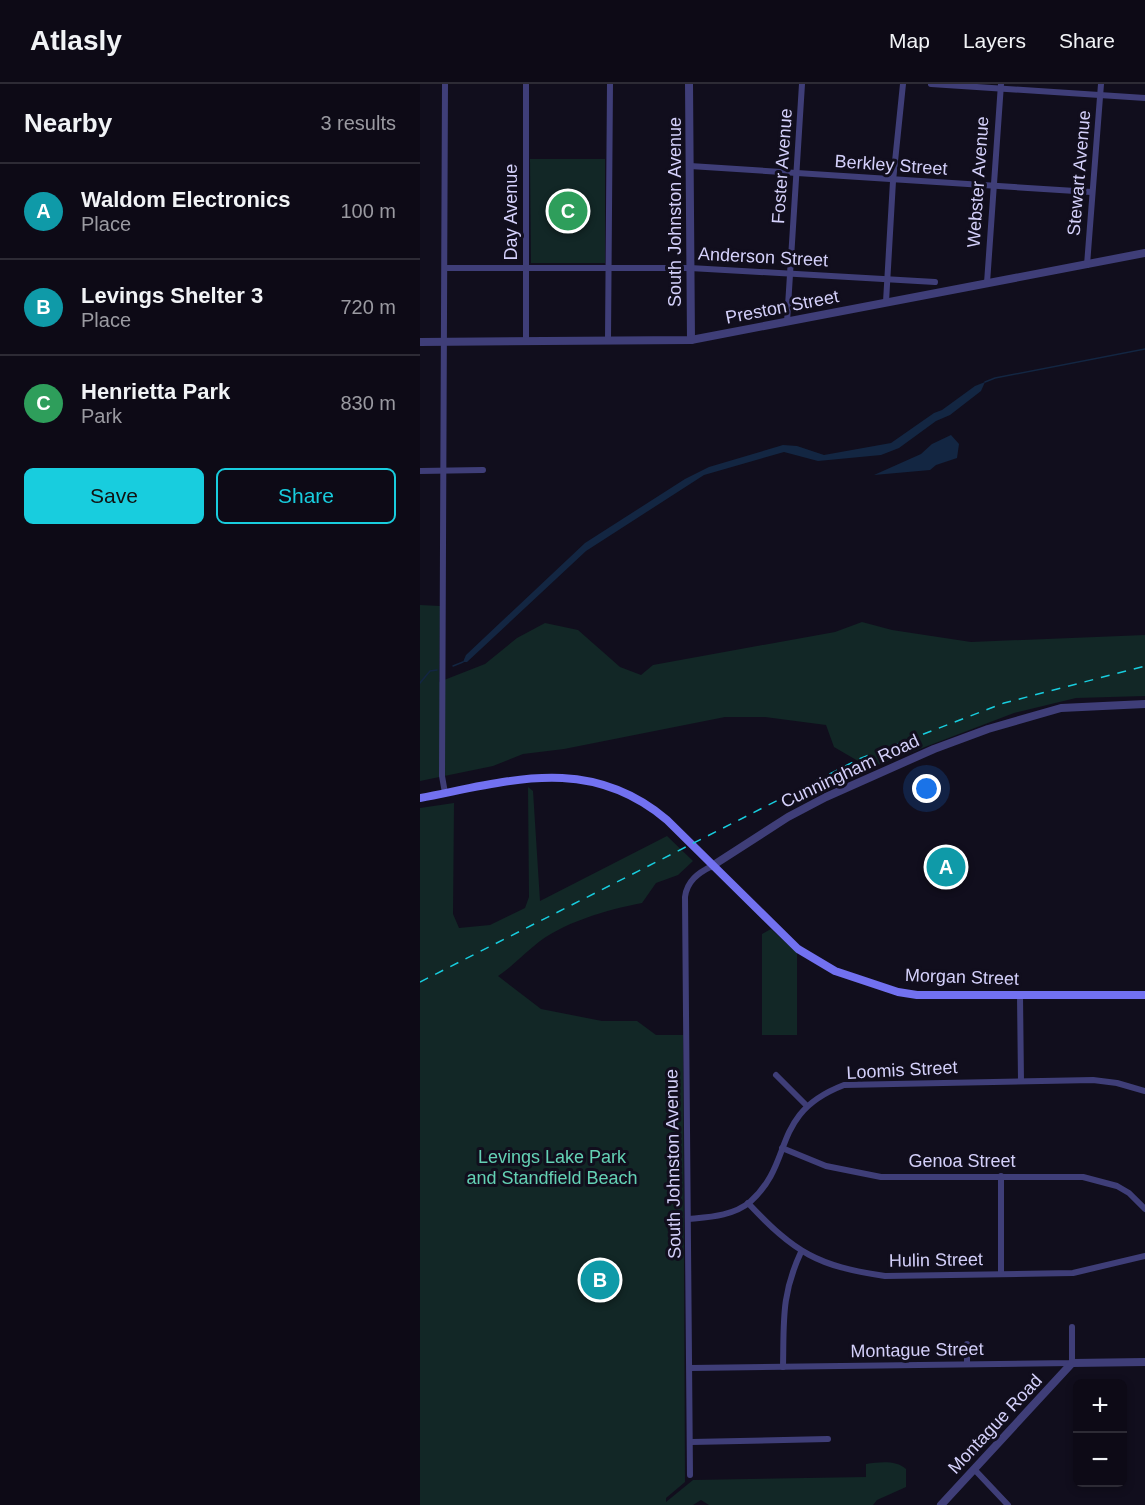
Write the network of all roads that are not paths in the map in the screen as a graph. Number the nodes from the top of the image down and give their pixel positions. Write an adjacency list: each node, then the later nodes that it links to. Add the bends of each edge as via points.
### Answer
1 (445, 84): 20 (street)
2 (526, 84): 22 (street, Day Avenue)
3 (610, 84): 19 (street)
4 (690, 84): 12 (street, South Johnston Avenue)
5 (802, 84): 13 (street, Foster Avenue)
6 (903, 84): 14 (street)
7 (931, 84): 9 (street)
8 (1101, 84): 10 (street, Stewart Avenue)
9 (1001, 86): 10 (street); 15 (street, Webster Avenue)
10 (1100, 95): 11 (street); 16 (street, Stewart Avenue)
11 (1145, 98)
12 (690, 166): 13 (street, Berkley Street); 21 (street, South Johnston Avenue)
13 (796, 174): 14 (street, Berkley Street); 23 (street, Foster Avenue)
14 (893, 181): 15 (street, Berkley Street); 24 (street)
15 (992, 187): 16 (street, Berkley Street); 26 (street, Webster Avenue)
16 (1091, 192): 18 (street, Stewart Avenue)
17 (1145, 253): 18 (street, Preston Street)
18 (1087, 265): 26 (street, Preston Street)
19 (608, 267): 21 (street, Anderson Street); 22 (street, Anderson Street); 29 (street)
20 (446, 268): 22 (street, Anderson Street); 33 (street)
21 (690, 268): 23 (street, Anderson Street); 31 (street, South Johnston Avenue)
22 (526, 269): 30 (street, Day Avenue)
23 (790, 274): 24 (street, Anderson Street); 28 (street, Foster Avenue)
24 (887, 279): 25 (street, Anderson Street); 27 (street)
25 (934, 282)
26 (987, 283): 27 (street, Preston Street)
27 (886, 302): 28 (street, Preston Street)
28 (787, 322): 31 (street, Preston Street)
29 (608, 339): 30 (street, Preston Street); 31 (street, Preston Street)
30 (526, 340): 33 (street, Preston Street)
31 (691, 340)
32 (420, 342): 33 (street, Preston Street)
33 (445, 342): 36 (street)
34 (483, 470): 36 (street)
35 (420, 471): 36 (street)
36 (444, 471): 38 (street)
37 (1145, 704): 40 (street, Cunningham Road, via 1080,705 1044,711 988,729 861,780 788,817)
38 (445, 793): 39 (main road); 40 (main road, via 535,777 605,784 637,798 679,831)
39 (420, 798)
40 (712, 866): 42 (main road, Morgan Street, via 798,949 834,970 917,995); 51 (street, South Johnston Avenue, via 695,876 686,887 685,897)
41 (1145, 995): 42 (main road, Morgan Street)
42 (1020, 996): 44 (street)
43 (776, 1075): 46 (street)
44 (1021, 1081): 45 (street, Loomis Street, via 1093,1080); 46 (street, Loomis Street, via 844,1085)
45 (1145, 1091)
46 (807, 1106): 47 (street, Loomis Street, via 794,1121)
47 (782, 1148): 48 (street, Genoa Street, via 826,1166 881,1177); 49 (street, Loomis Street, via 765,1186)
48 (1001, 1176): 50 (street, Genoa Street, via 1100,1180); 54 (street)
49 (748, 1203): 51 (street, Loomis Street, via 716,1217); 52 (street, Hulin Street)
50 (1143, 1203)
51 (689, 1219): 61 (street, South Johnston Avenue)
52 (801, 1252): 54 (street, Hulin Street, via 855,1272 885,1276); 60 (street, via 788,1279)
53 (1145, 1256): 54 (street, Hulin Street, via 1073,1273)
54 (1001, 1274)
55 (1072, 1327): 58 (street)
56 (966, 1344): 59 (street)
57 (1145, 1362): 58 (street, Montague Street)
58 (1072, 1363): 59 (street, Montague Street); 64 (street, Montague Road)
59 (967, 1364): 60 (street, Montague Street)
60 (783, 1367): 61 (street, Montague Street)
61 (690, 1368): 63 (street, South Johnston Avenue)
62 (828, 1439): 63 (street)
63 (691, 1442): 65 (street, South Johnston Avenue)
64 (974, 1469): 66 (street, Montague Road); 67 (street)
65 (690, 1475)
66 (941, 1505)
67 (1008, 1505)

